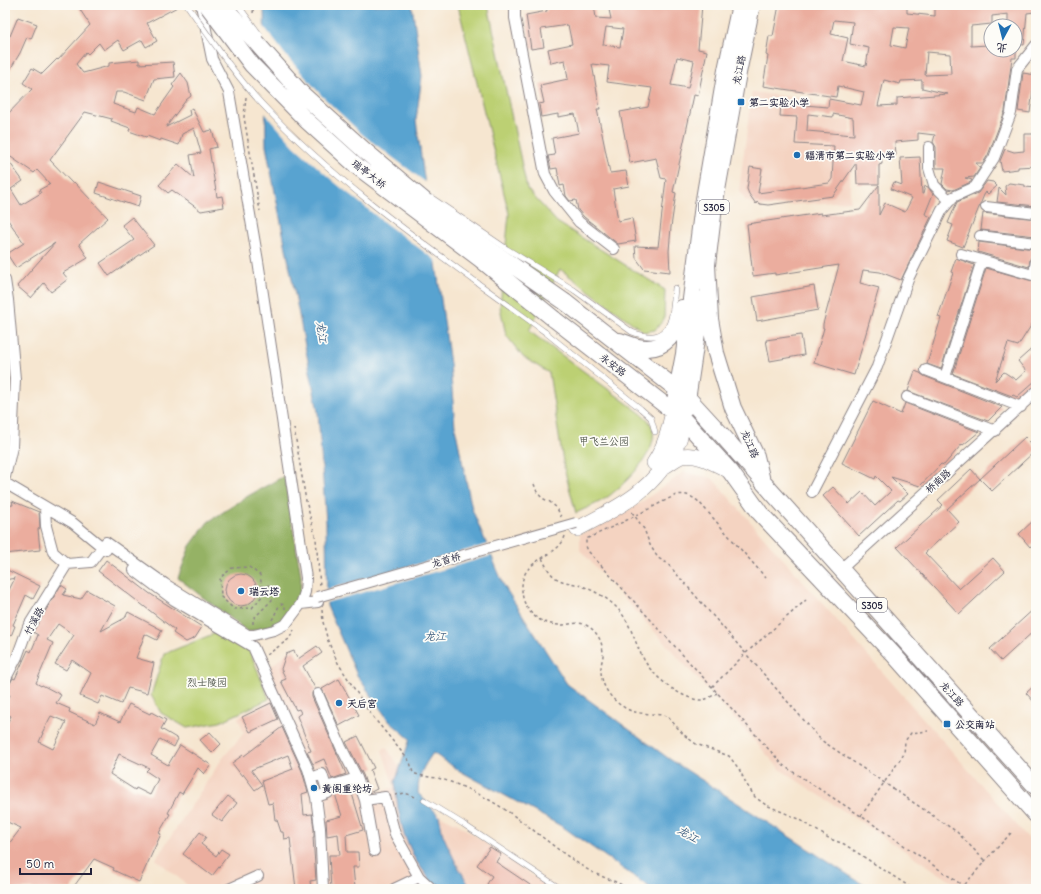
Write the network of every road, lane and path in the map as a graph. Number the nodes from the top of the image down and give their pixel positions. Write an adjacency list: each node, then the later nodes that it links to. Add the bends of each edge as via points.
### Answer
1 (188, 5): 34 (lane, bridge, via 220,53 261,103 337,176 384,213)
2 (201, 5): 65 (street, via 212,59 229,92 258,261 306,578)
3 (207, 5): 34 (main road, 瑞亭大桥, bridge, via 252,65 306,120 358,167 479,258)
4 (225, 5): 33 (main road, 瑞亭大桥, bridge, via 302,94 365,151 445,218)
5 (238, 5): 11 (lane, bridge)
6 (254, 5): 10 (path)
7 (516, 5): 24 (street, via 514,18 545,174 554,191 579,222)
8 (740, 5): 31 (main road, 龙江路 / S305, via 726,70)
9 (752, 5): 28 (main road, 龙江路 / S305, via 714,207)
10 (253, 12)
11 (265, 42)
12 (1036, 45): 18 (street, via 1017,69 1011,113 994,158 975,187 953,197)
13 (274, 54): 16 (lane, bridge, via 317,102 358,141)
14 (246, 95): 21 (path, via 244,117)
15 (929, 147): 18 (street, via 929,168 934,185)
16 (418, 188)
17 (430, 196): 33 (lane, bridge)
18 (950, 201): 52 (street, via 942,210 909,277 877,367)
19 (986, 207): 20 (street)
20 (1036, 213)
21 (261, 214)
22 (980, 236): 23 (street)
23 (1036, 243)
24 (614, 250)
25 (961, 254): 26 (street)
26 (982, 260): 29 (street); 37 (street)
27 (1036, 260): 29 (street)
28 (707, 265): 39 (main road); 49 (main road, 龙江路 / S305, via 710,319 716,353 733,408 756,456)
29 (1035, 275)
30 (5, 280): 48 (street, via 15,379 12,447)
31 (692, 285): 35 (main road, via 683,301 679,321 672,336 663,344 639,347); 39 (main road, 龙江路 / S305, via 684,354)
32 (675, 288): 33 (lane, via 672,319 663,333 654,336 642,336 632,332)
33 (570, 296): 35 (main road, 永安路)
34 (549, 326): 42 (main road, 永安路); 45 (lane, via 651,418)
35 (611, 338): 39 (main road, 永安路)
36 (926, 370): 37 (street)
37 (945, 378): 41 (street)
38 (1036, 392): 41 (street, 桥南路)
39 (683, 394): 42 (main road); 49 (main road, 永安路)
40 (907, 397): 44 (street)
41 (1021, 407): 44 (street, 桥南路)
42 (679, 415): 46 (street, via 678,443); 47 (main road, 永安路); 56 (street, via 655,462 639,482 622,496)
43 (293, 422): 63 (path, via 306,501 316,539)
44 (995, 431): 60 (street, 桥南路)
45 (655, 432)
46 (663, 468): 47 (street, via 682,456 706,459); 53 (street, via 645,489)
47 (730, 471): 86 (main road, 龙江路 / S305, via 760,513 893,654)
48 (5, 477)
49 (762, 481): 60 (main road, 龙江路 / S305)
50 (5, 483): 54 (street)
51 (534, 484): 56 (path, via 542,498 557,508)
52 (812, 492)
53 (626, 503): 55 (path); 56 (street)
54 (45, 508): 57 (street, via 74,523); 59 (street, via 46,526 53,552)
55 (636, 516): 61 (path, via 676,495 691,496); 70 (path, via 658,558 667,563); 73 (path, via 586,539 588,551)
56 (570, 527): 58 (path, via 558,548); 63 (street, 龙首桥)
57 (102, 546): 59 (street, via 90,562); 65 (street, via 106,542 164,584 248,635 274,630 286,624); 71 (street, via 174,600 253,647)
58 (542, 557): 74 (path, via 548,570 556,578 582,586 602,596 618,609 646,664 676,692 701,700); 100 (path, via 529,567 523,576 523,598 528,610 548,624 586,625 597,634 603,645 602,680 606,691 615,702 630,711 667,716 696,744 729,756 739,769 746,785 766,806 799,819 830,839 844,844)
59 (67, 564): 72 (street, 竹溪路, via 28,627)
60 (841, 569): 81 (main road, 龙江路 / S305)
61 (766, 578)
62 (262, 586): 62 (path, via 260,575 249,567 232,568 220,578 221,597 234,609 252,608 263,594); 68 (path, via 271,585 272,600 253,619)
63 (319, 598): 65 (street, 龙首桥); 99 (path, via 328,641 338,662 369,712 410,762 413,773 437,778 474,792 521,821 585,868)
64 (806, 600): 70 (path)
65 (301, 604)
66 (283, 614): 67 (path, via 285,605 281,604)
67 (270, 624)
68 (254, 628)
69 (289, 639): 71 (path)
70 (746, 653): 73 (path); 79 (path, via 821,740)
71 (260, 660): 77 (street)
72 (5, 680)
73 (712, 686): 74 (path)
74 (717, 693): 87 (path, via 784,766)
75 (318, 694): 78 (street)
76 (928, 731): 79 (path, via 911,733 905,741 904,754)
77 (311, 778): 80 (street, via 322,774); 83 (street)
78 (357, 778): 80 (street); 84 (street)
79 (885, 782): 87 (path); 90 (path, via 957,832)
80 (326, 787): 83 (street, via 328,793)
81 (1036, 787)
82 (393, 796): 85 (path, via 405,793)
83 (316, 797): 95 (street)
84 (365, 800): 89 (street); 92 (street, via 385,797 395,834)
85 (424, 800): 98 (lane)
86 (1036, 815)
87 (861, 816): 93 (path)
88 (1012, 833): 90 (path)
89 (374, 851)
90 (985, 861): 93 (path)
91 (258, 876): 94 (street)
92 (419, 877): 96 (street); 97 (street)
93 (963, 886): 101 (path); 102 (path)
94 (229, 889)
95 (324, 889)
96 (394, 889)
97 (432, 889)
98 (560, 889)
99 (629, 889)
100 (913, 889)
101 (961, 889)
102 (968, 889)

